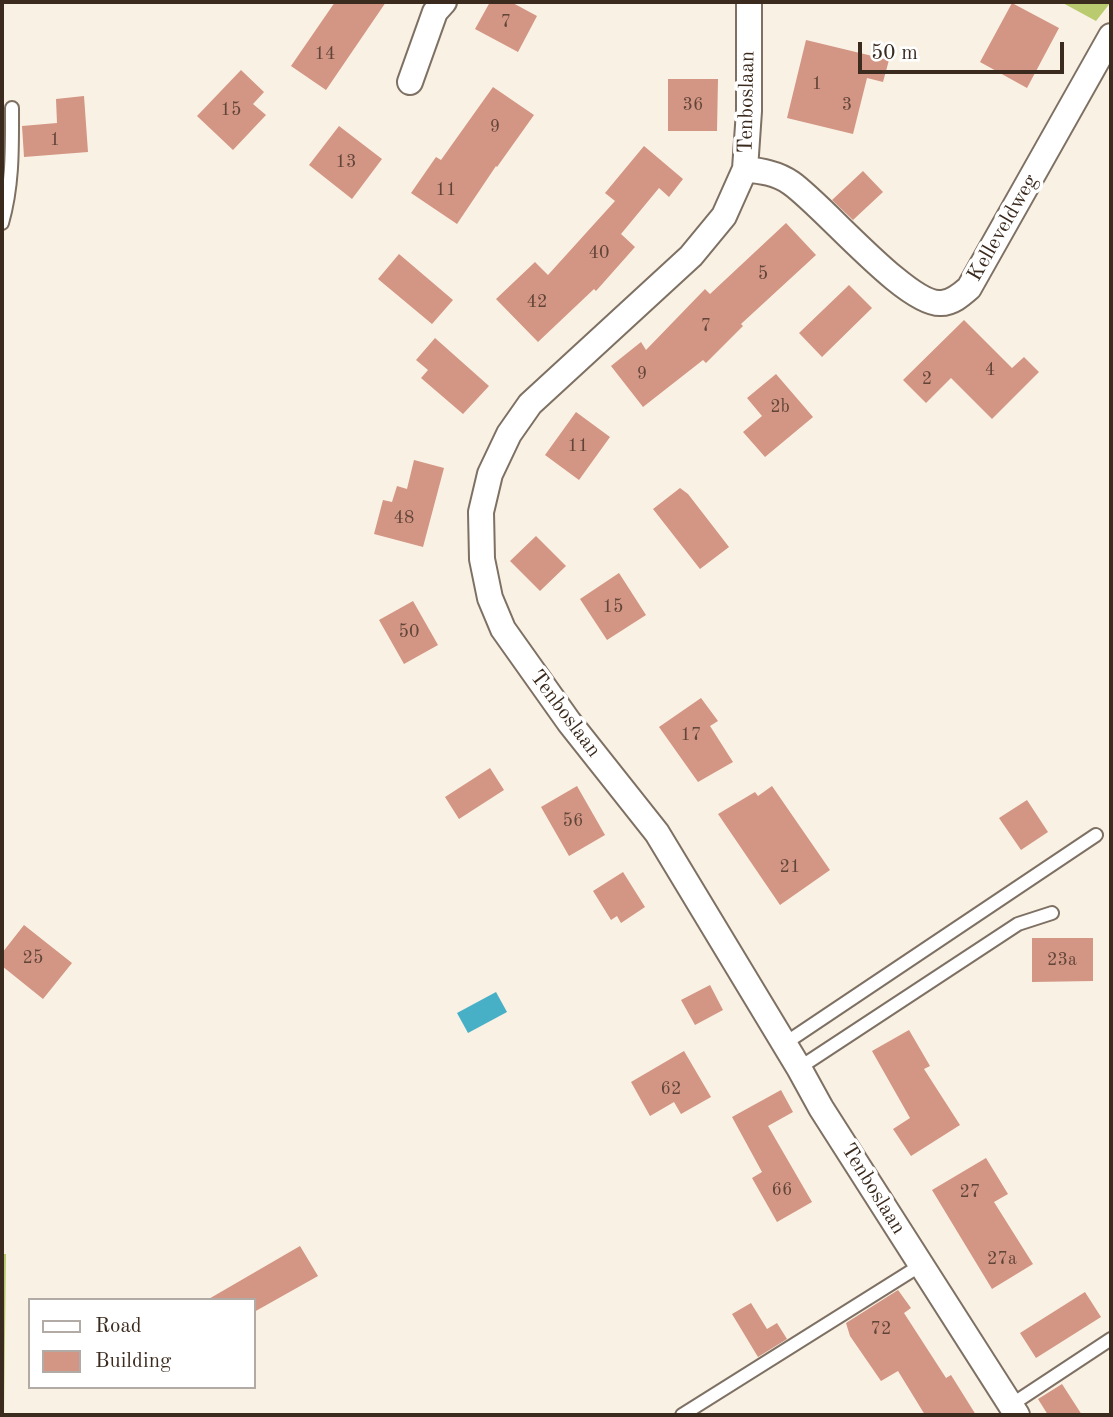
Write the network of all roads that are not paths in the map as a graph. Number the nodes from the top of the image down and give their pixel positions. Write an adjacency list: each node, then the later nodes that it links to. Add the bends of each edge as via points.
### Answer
1 (444, 2): 4 (street, via 435,12)
2 (749, 2): 6 (street, Tenboslaan)
3 (1111, 36): 6 (street, Kelleveldweg, via 969,288 956,299 927,302 896,281 790,182 767,171)
4 (410, 82)
5 (12, 108): 7 (lane, via 12,170)
6 (745, 169): 10 (street, Tenboslaan, via 724,216 691,256 530,404 514,427 490,474 481,512 482,559 490,598 503,629 657,833)
7 (2, 223)
8 (1096, 835): 10 (lane)
9 (1052, 914): 11 (lane, via 1018,924)
10 (784, 1044): 11 (street, Tenboslaan)
11 (799, 1068): 12 (street, Tenboslaan)
12 (921, 1265): 14 (street, Tenboslaan); 15 (lane)
13 (1111, 1339): 14 (lane)
14 (1014, 1410)
15 (682, 1415)

